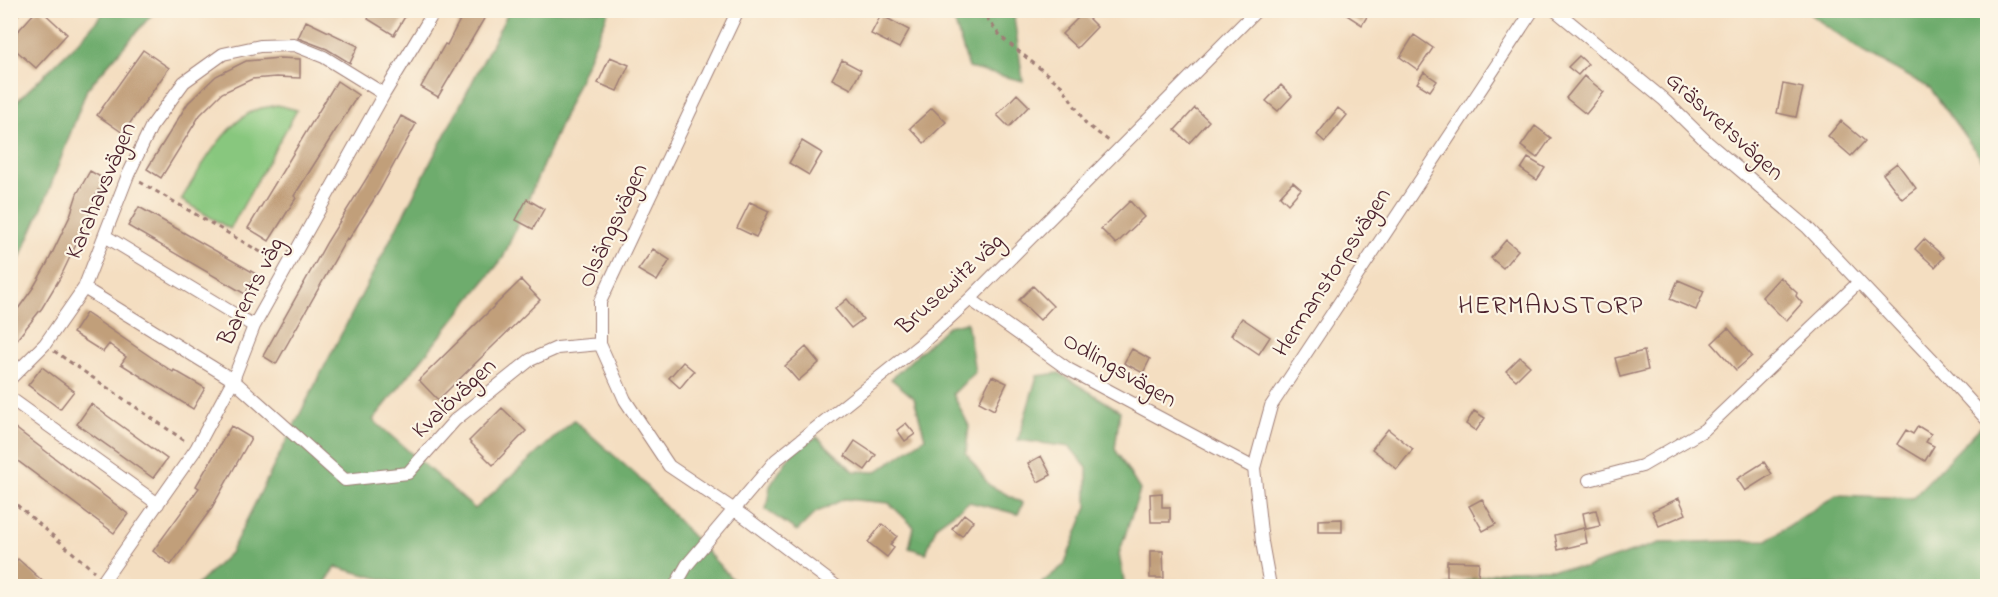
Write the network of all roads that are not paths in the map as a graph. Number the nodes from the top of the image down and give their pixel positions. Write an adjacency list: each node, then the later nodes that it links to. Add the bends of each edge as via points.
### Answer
1 (14, 10): 7 (street)
2 (435, 10): 8 (street, Barents väg)
3 (738, 10): 14 (street, Olsängsvägen, via 600,302)
4 (1257, 10): 12 (street, Brusewitz väg)
5 (1533, 10): 19 (street, Hermanstorpsvägen, via 1271,406)
6 (1555, 10): 10 (street, Gräsvretsvägen, via 1663,99 1807,227)
7 (10, 14)
8 (384, 94): 9 (street, Karahavsvägen, via 324,57 294,45 260,46 223,54 184,82 152,127 128,175); 13 (street, Barents väg)
9 (105, 236): 11 (street, Karahavsvägen); 13 (street)
10 (1859, 282): 18 (street, Gräsvretsvägen); 20 (street, via 1704,430 1642,466)
11 (84, 288): 15 (street, Karahavsvägen, via 45,344); 16 (street, Kvalövägen)
12 (970, 299): 19 (street, Odlingsvägen, via 1068,369); 22 (street, Brusewitz väg, via 920,345 776,460)
13 (254, 326): 16 (street, Barents väg)
14 (600, 344): 16 (street, Kvalövägen, via 557,348 530,360 455,420 408,473 345,480); 22 (street, Olsängsvägen, via 625,400 669,466)
15 (10, 379)
16 (232, 380): 21 (street, Barents väg, via 196,448)
17 (10, 398): 21 (street)
18 (1988, 422)
19 (1254, 468): 26 (street, Hermanstorpsvägen)
20 (1589, 480)
21 (158, 504): 23 (street, Barents väg)
22 (733, 510): 24 (street, Brusewitz väg, via 687,565); 25 (street, Olsängsvägen)
23 (101, 583)
24 (675, 586)
25 (836, 586)
26 (1270, 586)

